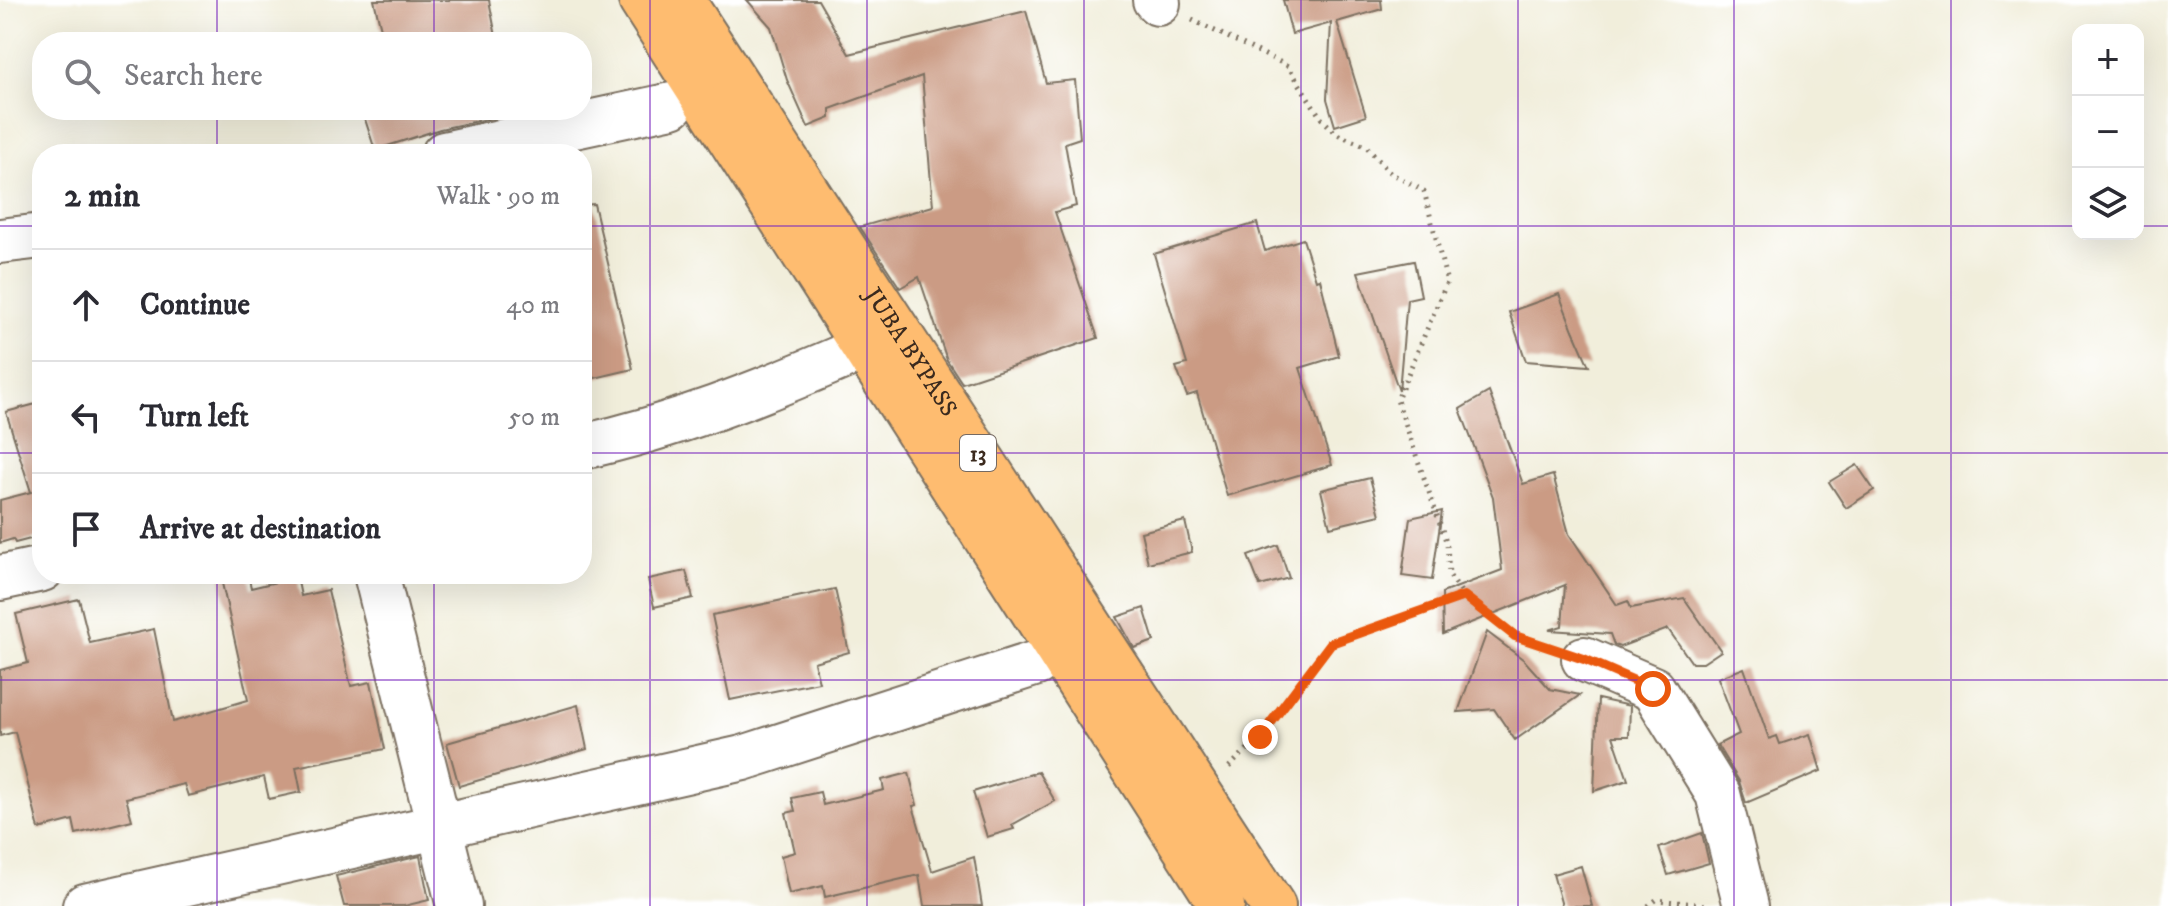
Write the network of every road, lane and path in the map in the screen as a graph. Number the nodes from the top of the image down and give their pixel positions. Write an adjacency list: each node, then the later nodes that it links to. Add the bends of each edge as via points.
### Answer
1 (641, 0): 20 (main road, JUBA BYPASS)
2 (682, 0): 21 (main road, JUBA BYPASS / 13)
3 (1156, 1): 13 (path, via 1288,66 1337,134 1367,147 1390,173 1424,191 1447,282 1397,400 1447,544 1449,575)
4 (672, 105): 5 (street)
5 (491, 144)
6 (32, 237): 7 (street)
7 (0, 241)
8 (845, 356): 9 (street, via 657,429)
9 (592, 445)
10 (32, 571): 11 (street)
11 (0, 578)
12 (378, 584): 17 (street)
13 (1464, 596): 14 (path, via 1515,636); 16 (path, via 1331,643 1260,737)
14 (1584, 659): 24 (street, via 1653,689 1718,794)
15 (1037, 663): 17 (street, via 743,758)
16 (1228, 768)
17 (437, 828): 18 (street); 19 (street)
18 (85, 906)
19 (459, 906)
20 (1222, 906)
21 (1273, 906)
22 (1648, 906): 23 (path, via 1656,900)
23 (1716, 906)
24 (1746, 906)

